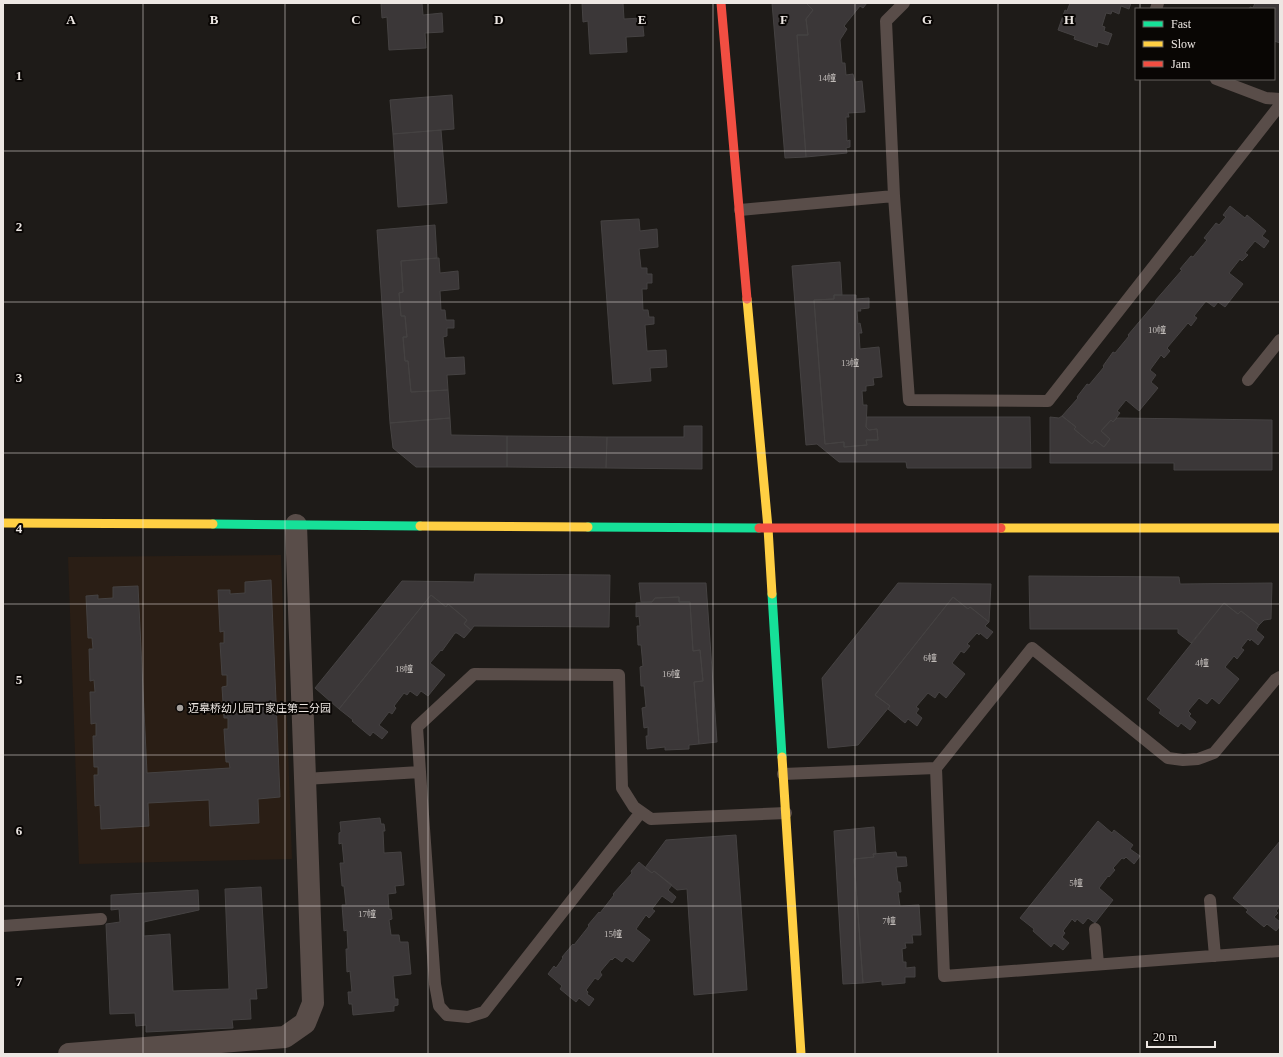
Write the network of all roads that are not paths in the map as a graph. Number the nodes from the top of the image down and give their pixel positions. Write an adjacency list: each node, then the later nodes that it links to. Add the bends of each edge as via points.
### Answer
1 (721, 3): 7 (street)
2 (904, 3): 6 (lane, via 886,21)
3 (1219, 80): 4 (lane, via 1266,98)
4 (1280, 99)
5 (1280, 105): 6 (lane, via 1048,401 909,400)
6 (894, 196): 7 (lane)
7 (740, 210): 12 (street)
8 (1280, 340): 9 (lane)
9 (1248, 380)
10 (3, 523): 11 (street)
11 (296, 525): 12 (street); 18 (street)
12 (768, 528): 13 (street); 17 (street)
13 (1280, 528)
14 (1280, 677): 15 (lane, via 1214,753 1198,759 1182,760 1168,758 1032,648)
15 (936, 768): 17 (lane); 27 (lane, via 944,976)
16 (420, 772): 18 (lane); 19 (lane, via 416,727 474,674 619,675 622,788 634,807); 19 (lane, via 435,984 439,1006 447,1015 468,1017 484,1012)
17 (783, 774): 20 (street)
18 (305, 779): 28 (street, via 313,1003 305,1023 285,1038)
19 (641, 812): 20 (lane, via 651,819)
20 (786, 813): 29 (street)
21 (1210, 900): 26 (lane)
22 (101, 919): 23 (lane)
23 (3, 926)
24 (1095, 929): 27 (lane)
25 (1280, 951): 26 (lane)
26 (1215, 956): 27 (lane)
27 (1098, 964)
28 (69, 1054)
29 (801, 1054)

